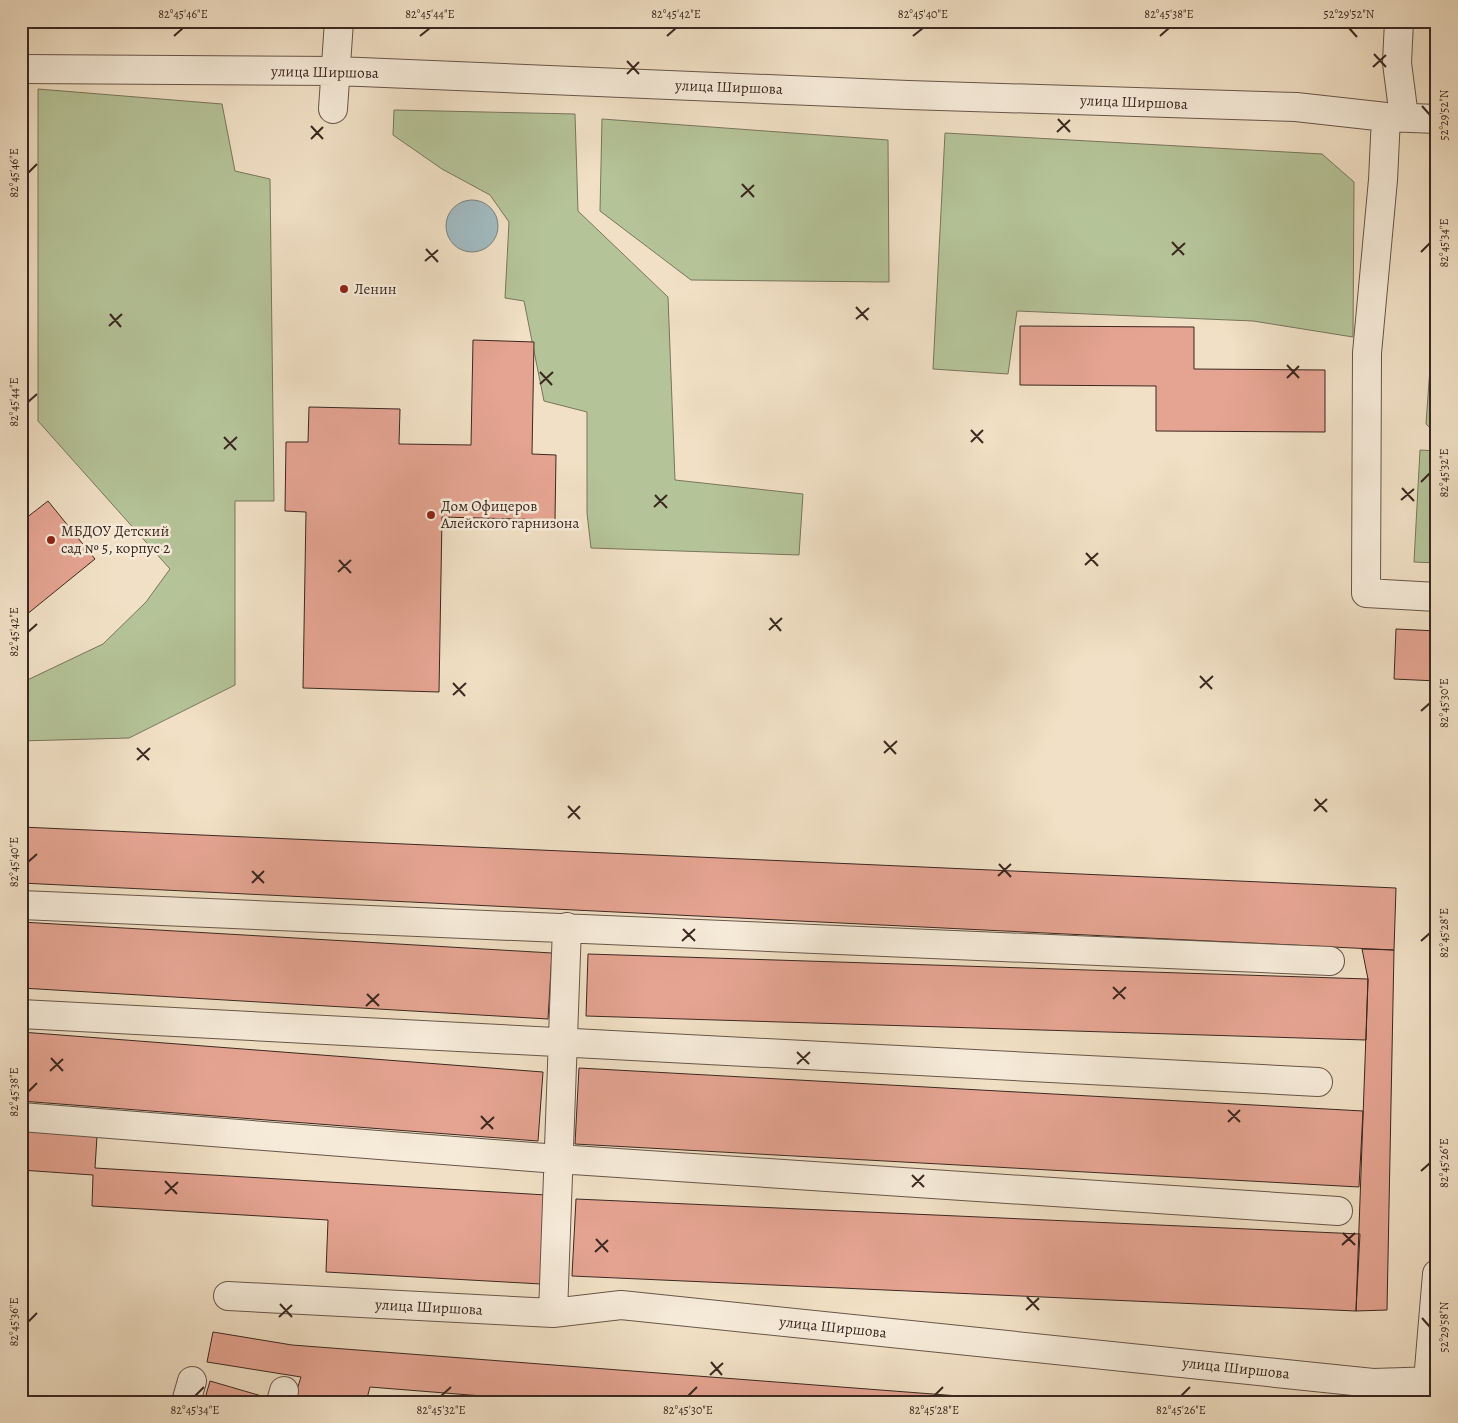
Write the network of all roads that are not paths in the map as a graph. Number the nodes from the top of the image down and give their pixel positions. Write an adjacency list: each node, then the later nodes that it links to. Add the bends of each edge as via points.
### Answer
1 (339, 21): 4 (street)
2 (1399, 21): 6 (street)
3 (21, 69): 4 (street, улица Ширшова)
4 (337, 71): 5 (street); 6 (street, улица Ширшова, via 1296,108)
5 (333, 109)
6 (1395, 117): 7 (street, улица Ширшова); 8 (street, via 1384,180 1366,353 1366,593)
7 (1437, 119)
8 (1437, 597)
9 (21, 904): 10 (street)
10 (567, 927): 11 (street); 13 (street)
11 (1330, 961)
12 (21, 1014): 13 (street)
13 (562, 1041): 14 (street); 16 (street)
14 (1318, 1082)
15 (21, 1117): 16 (street)
16 (558, 1159): 17 (street); 20 (street)
17 (1338, 1211)
18 (1437, 1274): 21 (street)
19 (228, 1296): 20 (street, улица Ширшова)
20 (553, 1313): 22 (street, улица Ширшова, via 621,1305)
21 (1432, 1381): 22 (street, улица Ширшова)
22 (1371, 1392)

